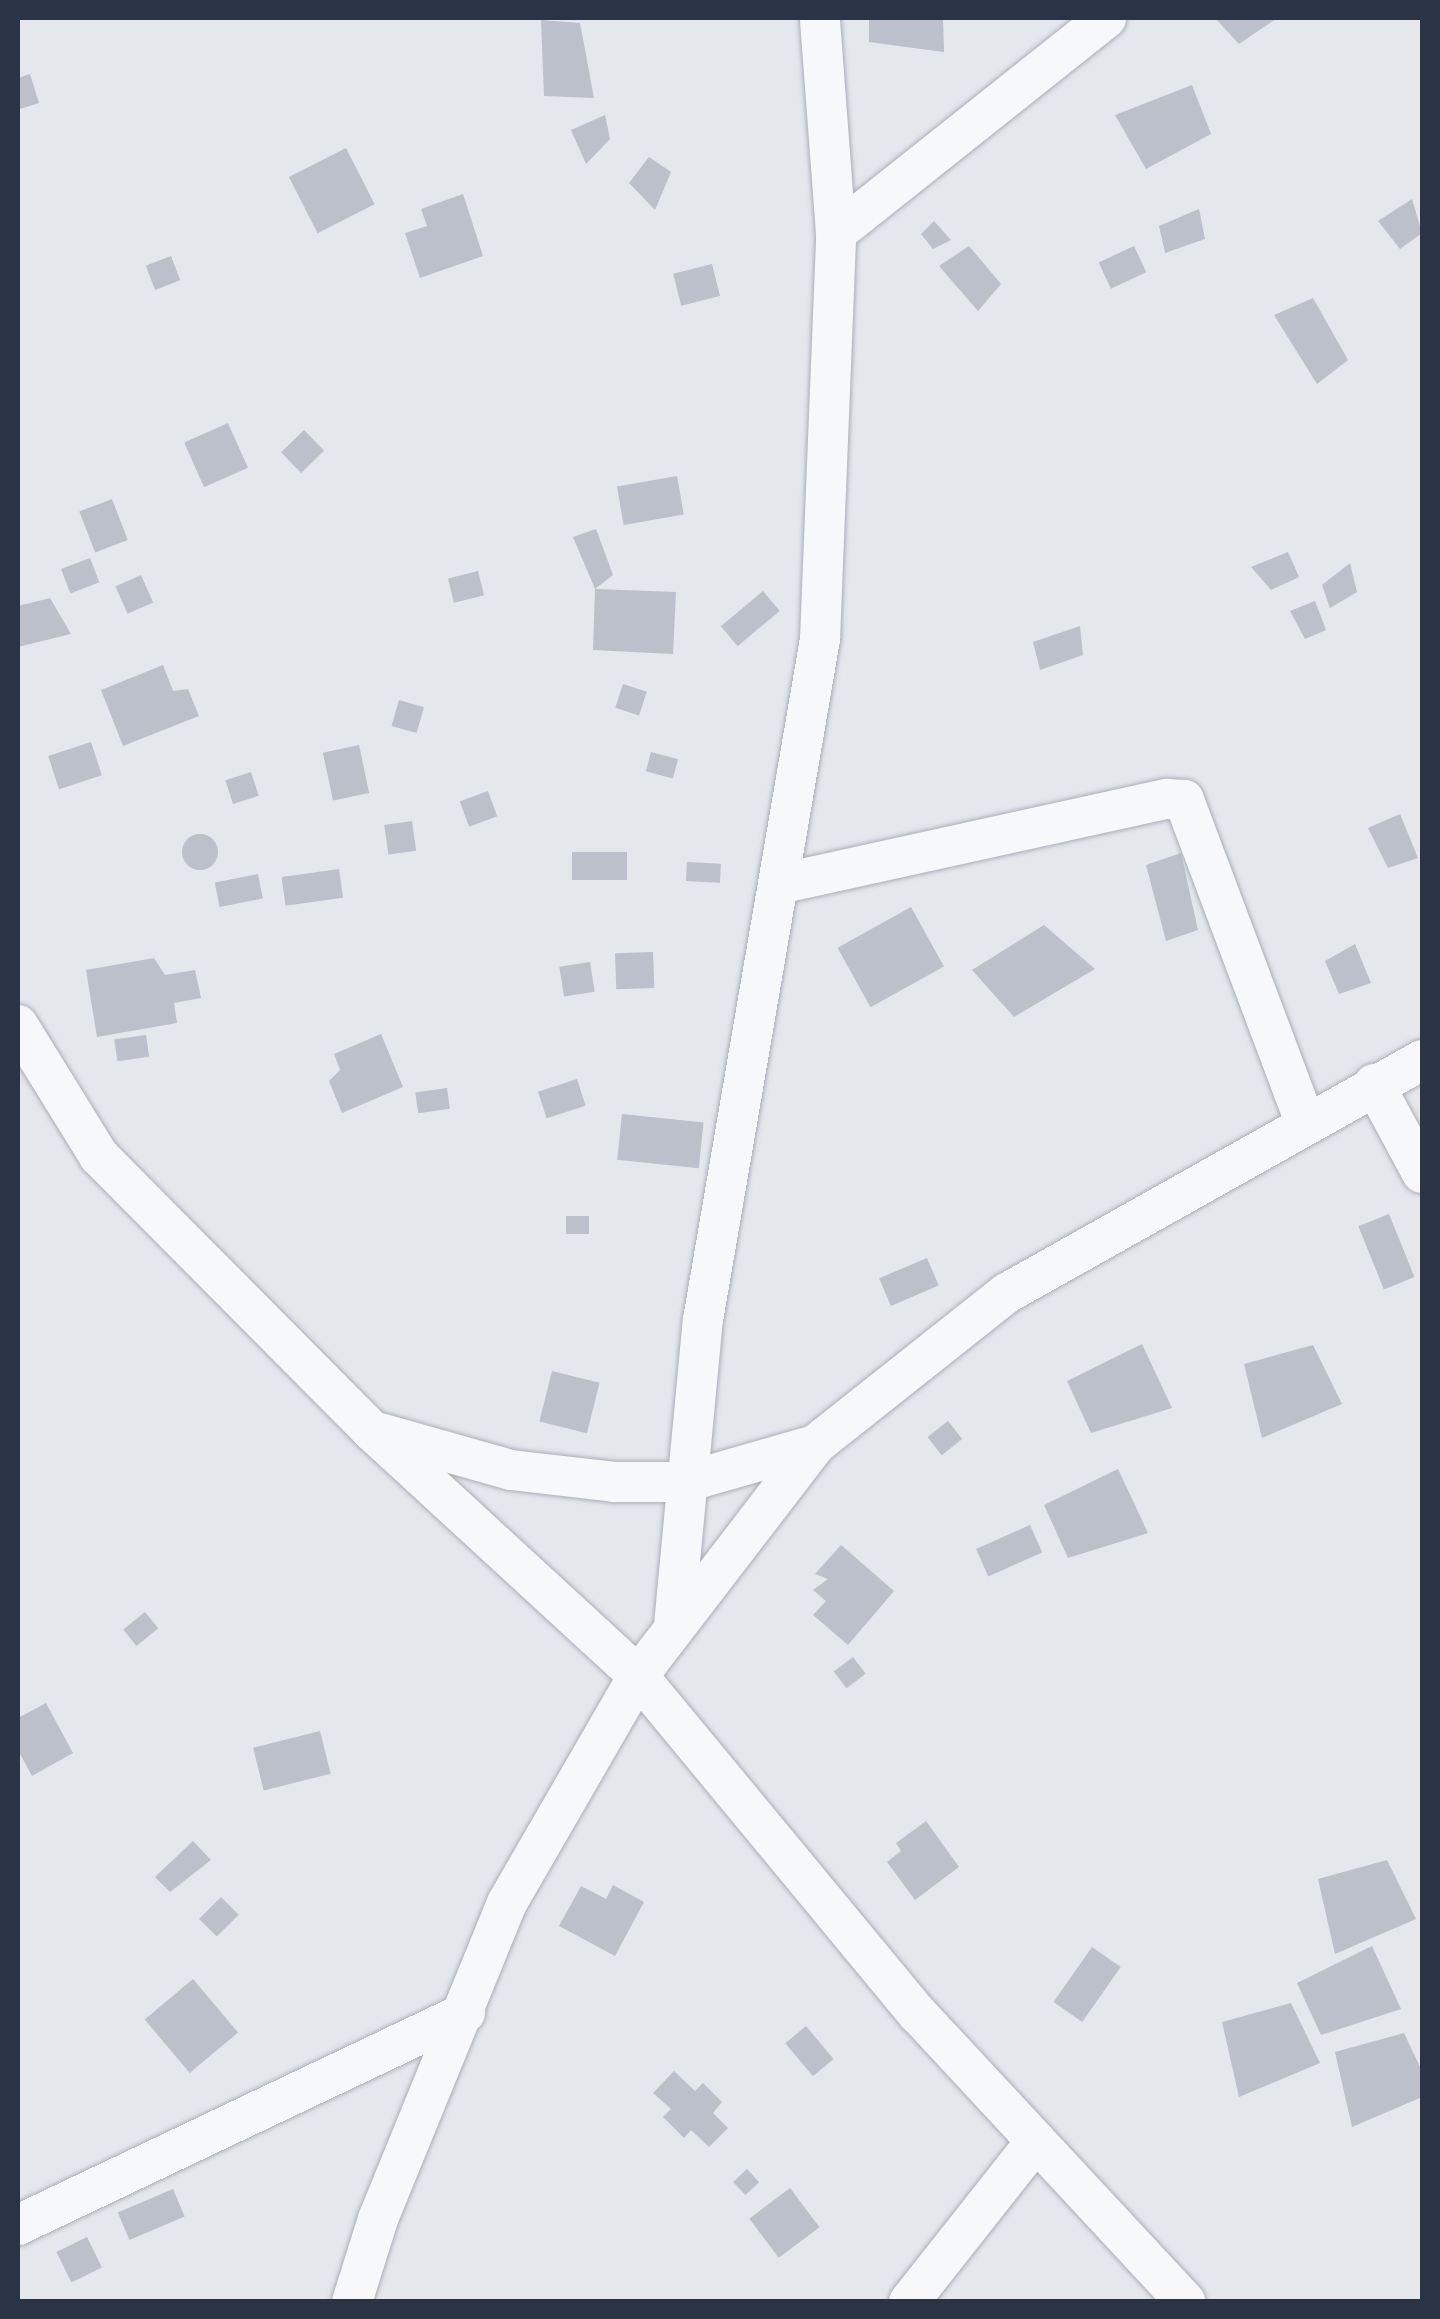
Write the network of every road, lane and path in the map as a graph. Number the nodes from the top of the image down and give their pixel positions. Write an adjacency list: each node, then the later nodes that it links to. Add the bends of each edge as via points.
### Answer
1 (820, 18): 3 (street)
2 (1106, 18): 3 (street)
3 (836, 234): 4 (street, via 820,639)
4 (779, 884): 8 (street, via 1184,800); 12 (street, via 704,1320)
5 (18, 1025): 10 (street, via 99,1156)
6 (1422, 1060): 7 (street)
7 (1374, 1084): 8 (street); 9 (street)
8 (1306, 1122): 11 (street, via 1008,1293)
9 (1422, 1173)
10 (372, 1431): 12 (street, via 510,1470); 14 (street)
11 (815, 1445): 12 (street); 13 (street)
12 (686, 1482): 13 (street)
13 (674, 1625): 14 (street)
14 (638, 1676): 15 (street, via 507,1904); 16 (street, via 770,1842)
15 (465, 2013): 17 (street); 18 (street, via 378,2218)
16 (1036, 2142): 19 (street); 20 (street)
17 (18, 2225)
18 (352, 2302)
19 (908, 2302)
20 (1186, 2302)

